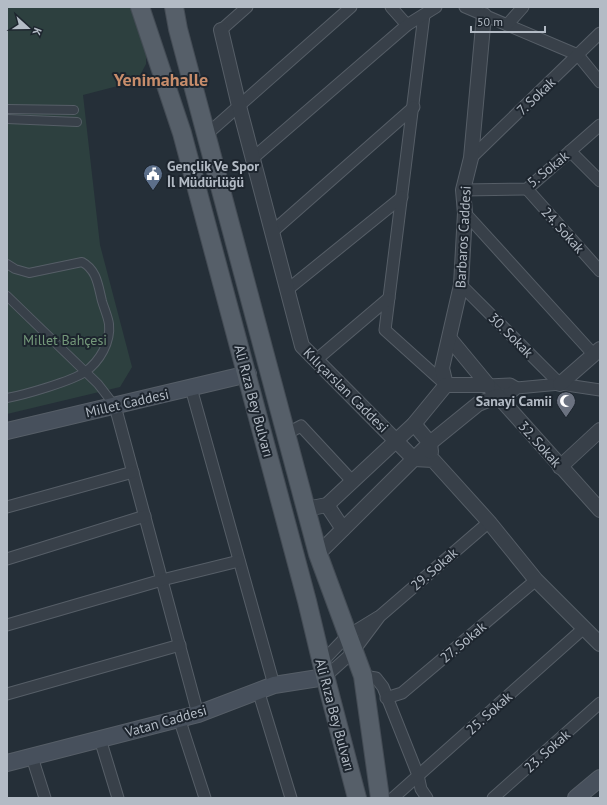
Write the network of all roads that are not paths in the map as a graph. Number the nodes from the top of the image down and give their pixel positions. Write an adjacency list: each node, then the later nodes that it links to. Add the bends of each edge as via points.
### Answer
1 (140, 7): 44 (main road, Ali Rıza Bey Bulvarı, via 182,133)
2 (174, 7): 24 (main road, Ali Rıza Bey Bulvarı)
3 (248, 7): 13 (street)
4 (351, 7): 17 (street)
5 (391, 7): 12 (street)
6 (436, 7): 9 (street)
7 (465, 7): 10 (street)
8 (523, 7): 11 (street)
9 (424, 15): 12 (street); 18 (street)
10 (484, 15): 11 (street); 27 (street, Barbaros Caddesi)
11 (507, 25): 15 (street)
12 (407, 26): 26 (street)
13 (221, 30): 17 (street, Kılıçarslan Caddesi)
14 (600, 33): 15 (street, 7. Sokak)
15 (578, 55): 16 (street); 27 (street, 7. Sokak)
16 (600, 82)
17 (239, 106): 24 (street); 26 (street, Kılıçarslan Caddesi)
18 (414, 107): 31 (street); 33 (street)
19 (7, 109): 20 (street)
20 (74, 110)
21 (7, 119): 22 (street)
22 (77, 122)
23 (600, 125): 25 (street, 5. Sokak)
24 (206, 135): 56 (main road, Ali Rıza Bey Bulvarı)
25 (570, 151): 28 (street); 29 (street, 5. Sokak)
26 (253, 158): 33 (street, Kılıçarslan Caddesi)
27 (471, 158): 30 (street, Barbaros Caddesi)
28 (600, 181)
29 (527, 188): 30 (street, 5. Sokak); 35 (street, 24. Sokak)
30 (463, 190): 32 (street, Barbaros Caddesi)
31 (402, 197): 37 (street); 39 (street)
32 (465, 213): 36 (street, Barbaros Caddesi); 41 (street)
33 (272, 232): 37 (street, Kılıçarslan Caddesi)
34 (7, 264): 43 (street, via 15,270 29,273 82,262 95,273 109,325 108,338 103,353)
35 (600, 271)
36 (462, 285): 40 (street, Barbaros Caddesi); 45 (street, 30. Sokak)
37 (287, 290): 42 (street, Kılıçarslan Caddesi, via 302,346)
38 (7, 296): 43 (street)
39 (389, 298): 42 (street); 46 (street, via 385,330)
40 (450, 339): 46 (street, Barbaros Caddesi, via 442,368); 47 (street, 32. Sokak)
41 (597, 352): 45 (street)
42 (316, 360): 58 (street, Kılıçarslan Caddesi)
43 (85, 372): 52 (street, via 20,396); 53 (street)
44 (248, 374): 48 (main road, Millet Caddesi); 83 (main road, Ali Rıza Bey Bulvarı, via 308,601)
45 (560, 384): 49 (street); 50 (street)
46 (446, 385): 47 (street); 54 (street)
47 (488, 386): 49 (street, via 510,384); 51 (street, 32. Sokak)
48 (191, 388): 53 (main road, Millet Caddesi); 74 (street)
49 (517, 388): 51 (street, via 511,393)
50 (600, 390)
51 (498, 396): 59 (street, via 478,404); 62 (street, 32. Sokak)
52 (7, 398)
53 (115, 406): 55 (main road, Millet Caddesi); 63 (street)
54 (414, 424): 58 (street); 59 (street)
55 (7, 431)
56 (286, 434): 64 (street, via 301,426); 67 (main road, Ali Rıza Bey Bulvarı)
57 (598, 435): 62 (street)
58 (396, 441): 60 (street, Kılıçarslan Caddesi); 64 (street)
59 (430, 443): 60 (street); 61 (street)
60 (414, 459): 61 (street); 71 (street)
61 (433, 460): 70 (street)
62 (560, 467): 68 (street, 32. Sokak)
63 (133, 472): 66 (street); 69 (street)
64 (353, 482): 65 (street)
65 (328, 505): 67 (street); 71 (street)
66 (7, 507)
67 (306, 510): 72 (main road, Ali Rıza Bey Bulvarı)
68 (600, 510)
69 (145, 516): 73 (street); 75 (street)
70 (489, 522): 76 (street); 77 (street, 29. Sokak)
71 (343, 529): 72 (street)
72 (318, 554): 80 (main road, Ali Rıza Bey Bulvarı)
73 (7, 559)
74 (239, 561): 75 (street); 85 (street)
75 (162, 580): 78 (street); 82 (street)
76 (536, 580): 79 (street); 88 (street, 27. Sokak, via 402,693)
77 (380, 616): 80 (street); 80 (street)
78 (7, 625)
79 (584, 628): 81 (street); 95 (street, 25. Sokak)
80 (350, 644): 83 (street); 83 (street); 84 (main road, Ali Rıza Bey Bulvarı)
81 (600, 644)
82 (180, 645): 87 (street); 90 (street)
83 (323, 670): 85 (main road, Vatan Caddesi); 101 (main road, Ali Rıza Bey Bulvarı)
84 (363, 676): 88 (street, via 376,678); 102 (main road, Ali Rıza Bey Bulvarı)
85 (279, 683): 86 (main road, Vatan Caddesi)
86 (258, 690): 90 (main road, Vatan Caddesi); 100 (street)
87 (7, 694)
88 (386, 698): 95 (street)
89 (600, 703): 105 (street, 23. Sokak)
90 (198, 714): 91 (main road, Vatan Caddesi)
91 (180, 718): 92 (main road, Vatan Caddesi); 99 (street)
92 (100, 739): 93 (main road, Vatan Caddesi); 98 (street)
93 (32, 756): 94 (main road, Vatan Caddesi); 97 (street)
94 (7, 763)
95 (418, 776): 103 (street, 25. Sokak); 104 (street, via 421,789)
96 (600, 778): 106 (main road)
97 (46, 798)
98 (118, 798)
99 (204, 798)
100 (291, 798)
101 (357, 798)
102 (380, 798)
103 (393, 798)
104 (427, 798)
105 (493, 798)
106 (576, 798)

